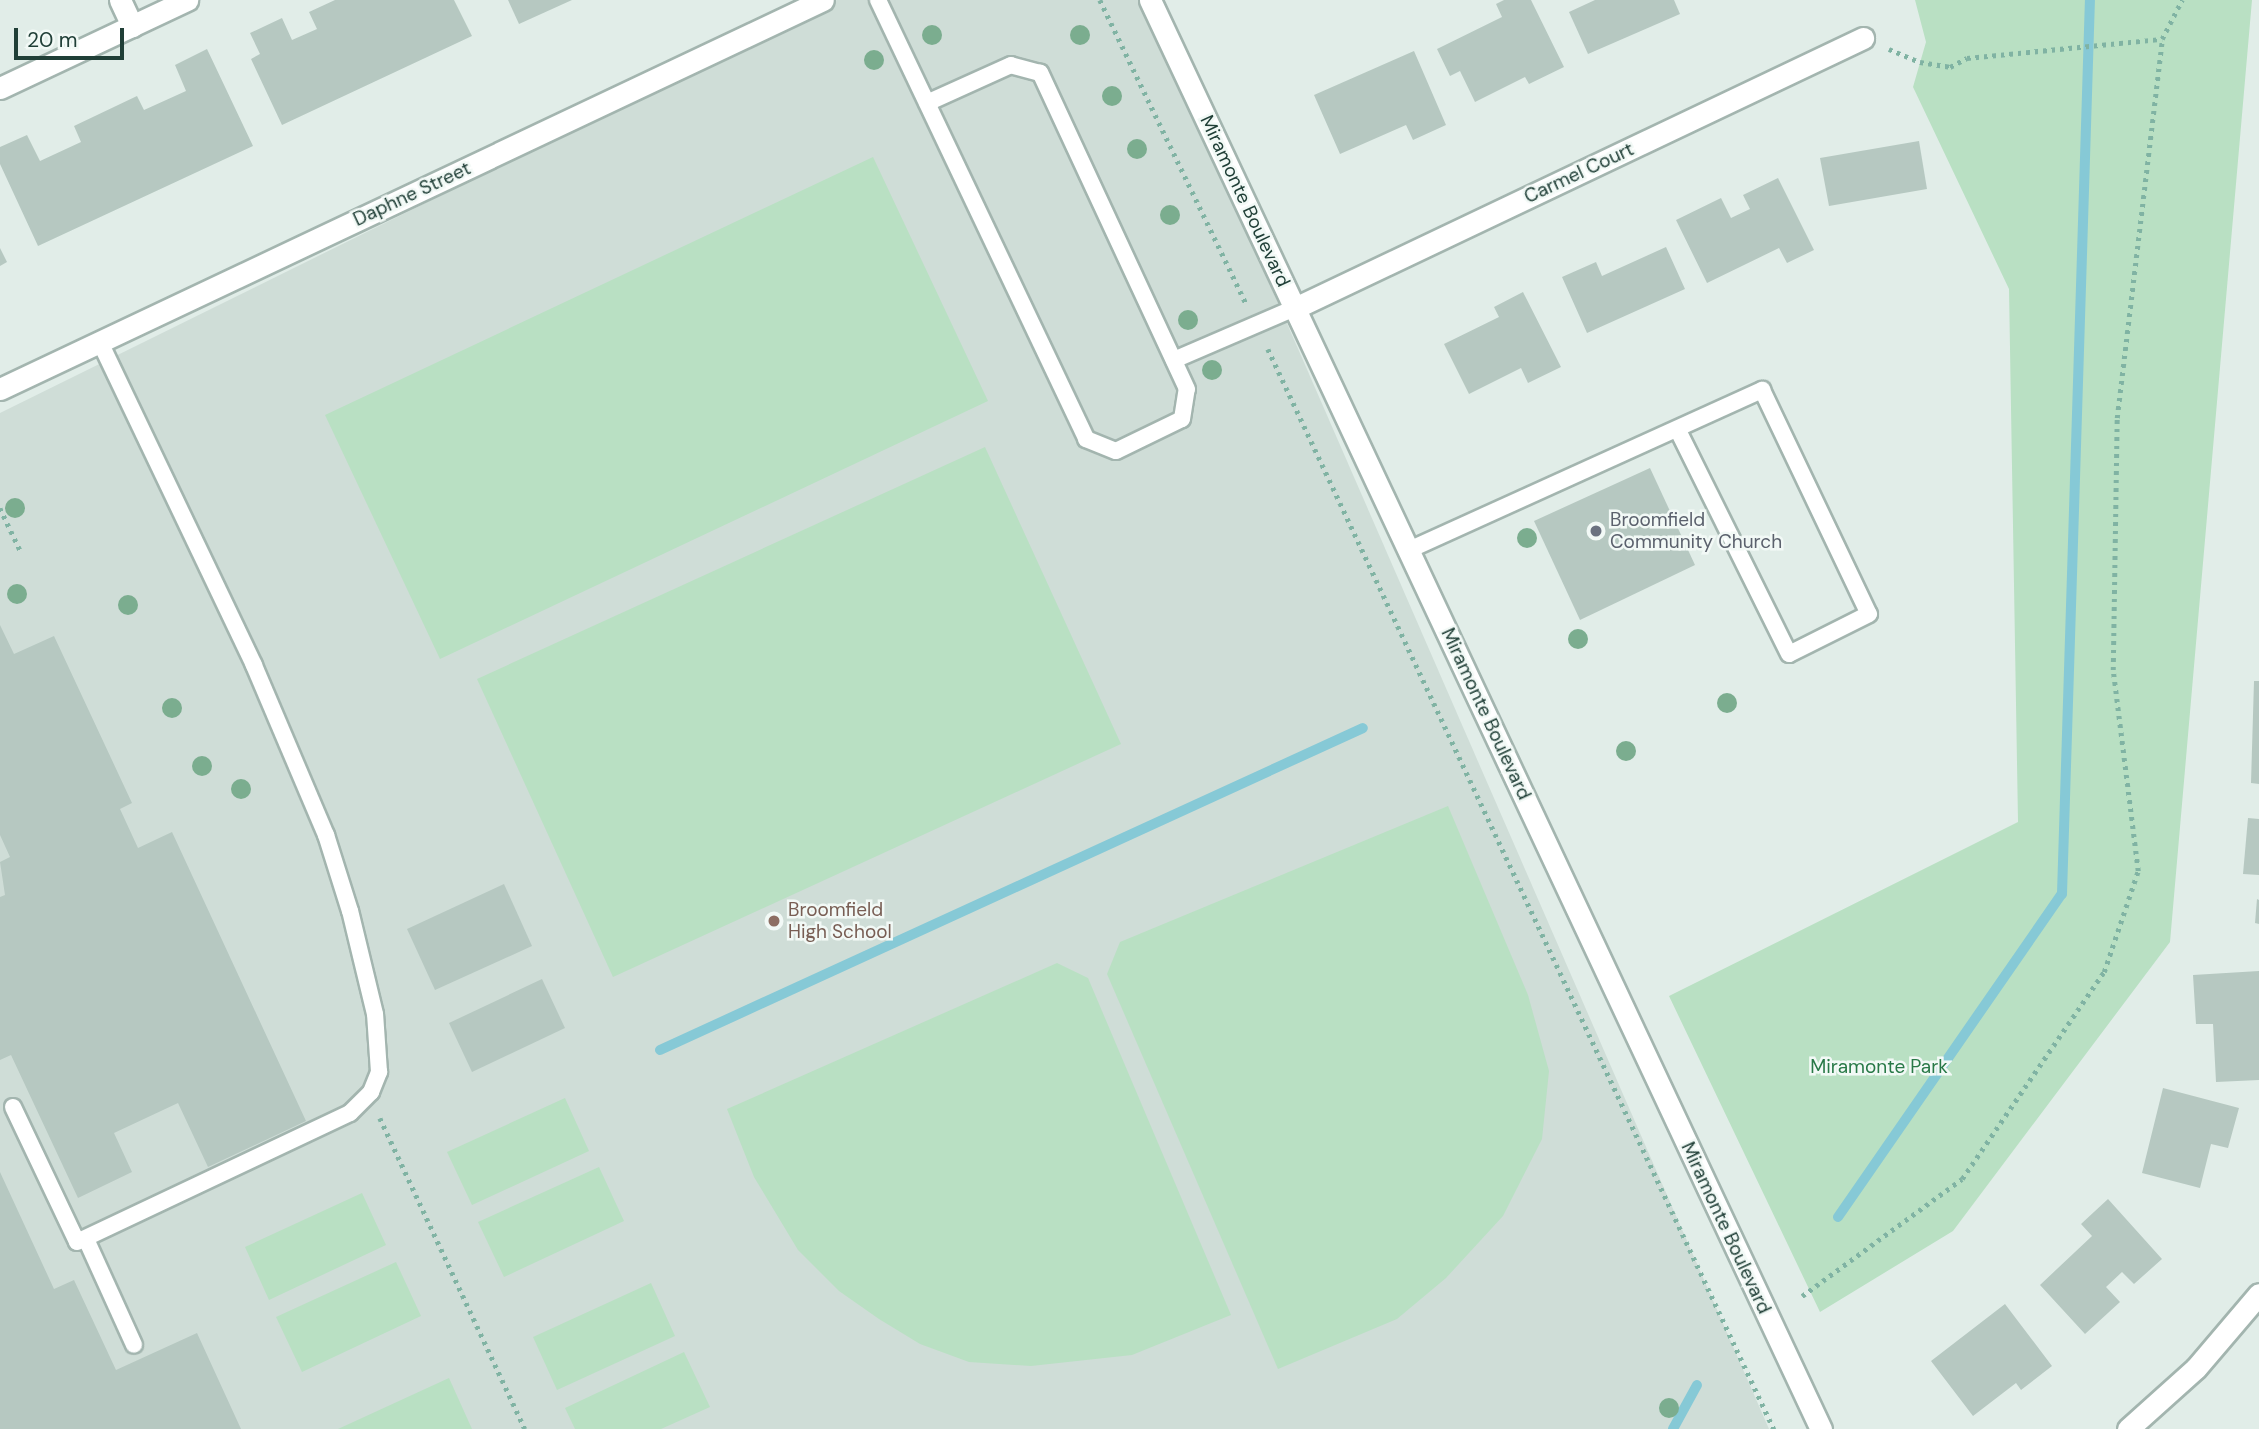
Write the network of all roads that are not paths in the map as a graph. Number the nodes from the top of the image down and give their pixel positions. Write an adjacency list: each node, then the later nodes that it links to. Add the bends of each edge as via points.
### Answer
1 (120, 0): 6 (street)
2 (187, 0): 6 (street)
3 (823, 0): 11 (street, Daphne Street)
4 (878, 0): 9 (lane)
5 (1150, 0): 10 (street, Miramonte Boulevard)
6 (132, 26): 8 (street)
7 (1863, 38): 10 (street, Carmel Court)
8 (0, 88)
9 (927, 103): 12 (lane, via 1011,65 1040,73); 12 (lane, via 1087,439 1116,451 1182,419 1187,389)
10 (1295, 308): 12 (lane); 15 (street, Miramonte Boulevard)
11 (100, 342): 13 (street, Daphne Street); 17 (lane, via 254,665 326,835 375,1014 379,1072 369,1095 350,1113)
12 (1174, 360)
13 (0, 389)
14 (1678, 430): 14 (lane, via 1762,390 1869,614 1789,654); 15 (lane)
15 (1409, 550): 20 (street, Miramonte Boulevard)
16 (13, 1107): 17 (lane, via 77,1242)
17 (86, 1238): 19 (lane)
18 (2259, 1294): 21 (street, via 2196,1368)
19 (134, 1345)
20 (1821, 1429)
21 (2129, 1429)

